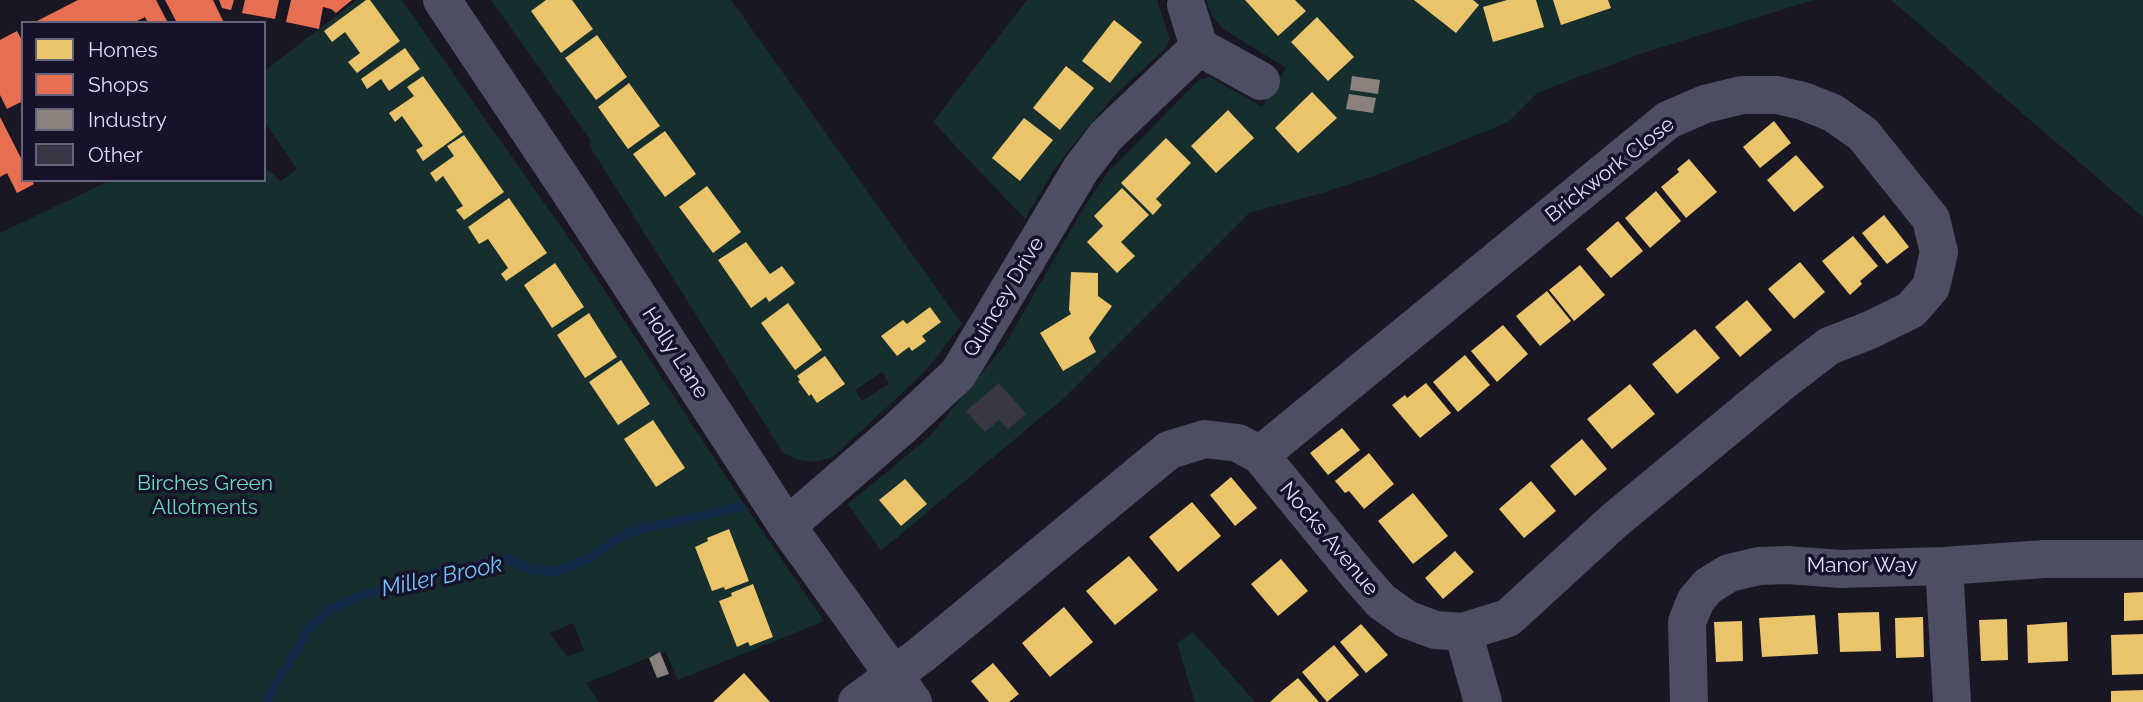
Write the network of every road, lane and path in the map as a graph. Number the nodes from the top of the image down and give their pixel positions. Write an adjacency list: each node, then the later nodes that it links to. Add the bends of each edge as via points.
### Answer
1 (442, 0): 7 (street, Holly Lane)
2 (1186, 5): 3 (street)
3 (1199, 47): 4 (street); 7 (street, Quincey Drive, via 1106,136 958,374)
4 (1261, 81)
5 (1911, 310): 6 (street, Brickwork Close, via 1931,287 1939,252 1931,219 1863,134 1833,113 1777,95 1742,95 1668,120); 10 (street, Nocks Avenue, via 1829,346 1615,520 1508,618)
6 (1260, 455): 10 (street, Nocks Avenue, via 1381,600 1406,619 1435,630); 11 (street, Nocks Avenue, via 1238,443 1205,439 1169,450 921,655)
7 (787, 526): 11 (street, Holly Lane)
8 (2143, 559): 9 (street, Manor Way)
9 (1944, 566): 14 (street, Manor Way, via 1841,569 1787,565 1730,573 1708,586 1687,622); 15 (street)
10 (1462, 632): 13 (street)
11 (903, 688): 12 (street, Nocks Avenue)
12 (857, 702)
13 (1483, 702)
14 (1689, 702)
15 (1952, 702)

